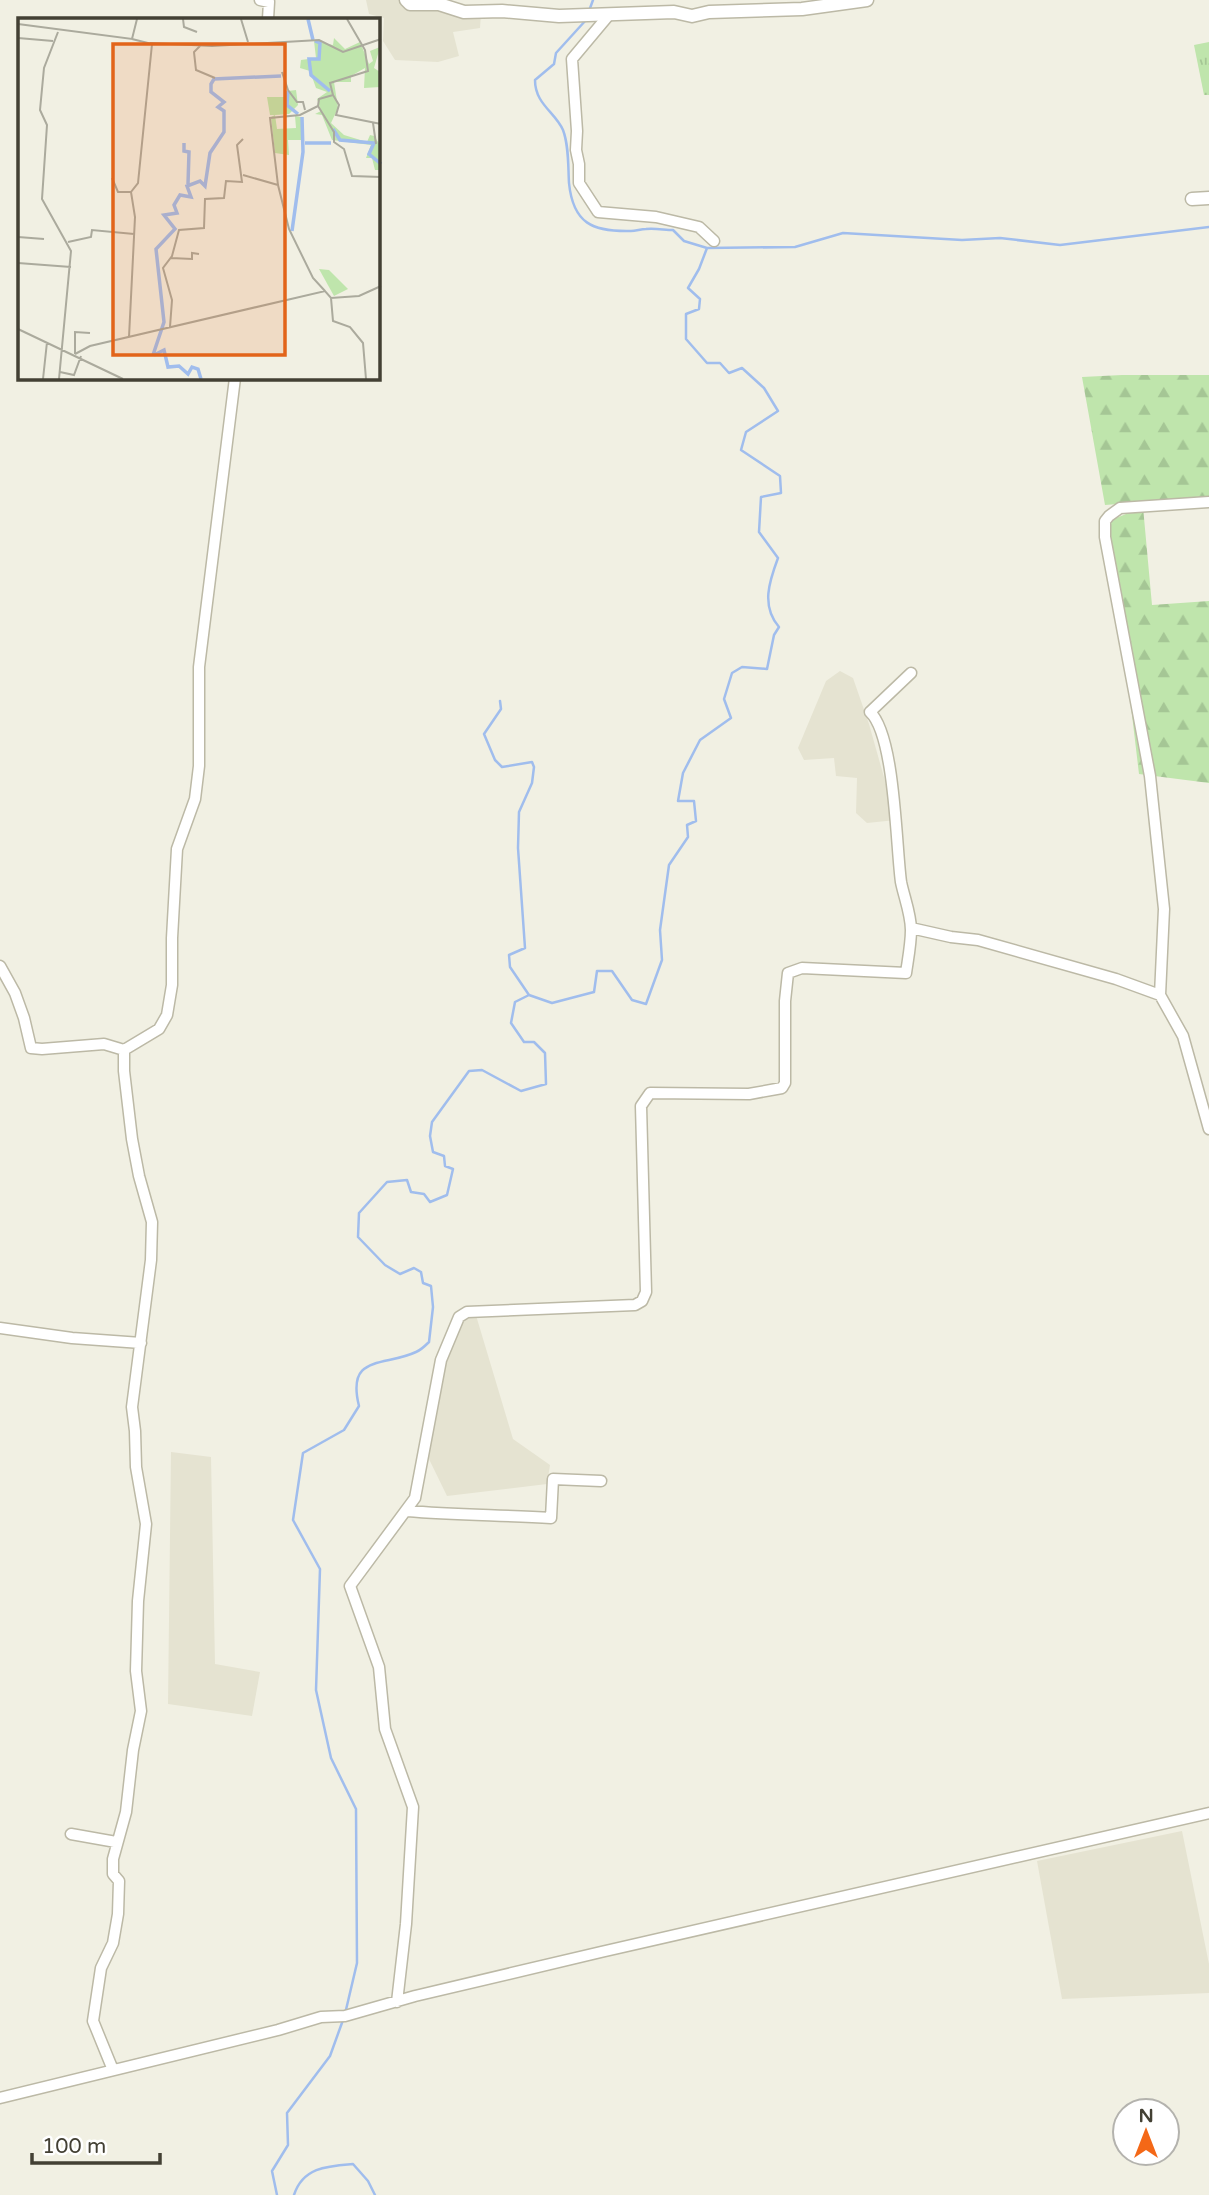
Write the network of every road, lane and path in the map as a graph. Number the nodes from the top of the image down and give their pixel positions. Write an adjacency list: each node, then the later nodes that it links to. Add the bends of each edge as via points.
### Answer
1 (260, 0): 6 (street, via 269,2)
2 (406, 0): 4 (street, via 464,12)
3 (867, 0): 5 (street, via 692,16 674,12)
4 (502, 5): 5 (street, via 559,16)
5 (608, 16): 9 (street, via 572,60 579,183 598,212 656,217 698,227)
6 (268, 18)
7 (1209, 198): 8 (street)
8 (1192, 199)
9 (714, 241)
10 (235, 380): 16 (street, via 199,667 195,799 177,849 172,985 167,1015 159,1029)
11 (1209, 502): 15 (street, via 1120,509 1105,521 1111,576 1150,776 1164,909)
12 (911, 673): 13 (street, via 870,712 877,718 891,775 901,881)
13 (911, 928): 15 (street, via 978,940); 21 (street, via 906,973 802,968 788,973 782,1088 749,1094 650,1093 641,1106 646,1271 642,1301 635,1305 467,1312 459,1317 441,1360 415,1497)
14 (0, 966): 16 (street, via 15,993 31,1048 104,1044)
15 (1160, 995): 17 (street, via 1183,1036)
16 (124, 1050): 19 (street, via 132,1139 152,1222)
17 (1209, 1129)
18 (0, 1328): 19 (street)
19 (141, 1343): 24 (street, via 132,1407 146,1524 136,1671 141,1711)
20 (601, 1481): 21 (street, via 553,1479 551,1518)
21 (407, 1511): 25 (street, via 350,1586 379,1667 385,1729 413,1807)
22 (1209, 1814): 25 (street)
23 (71, 1834): 24 (street)
24 (117, 1842): 26 (street, via 113,1874 119,1881 118,1914 113,1943 101,1968 93,2021)
25 (397, 2002): 26 (street)
26 (113, 2070): 27 (street)
27 (0, 2098)

